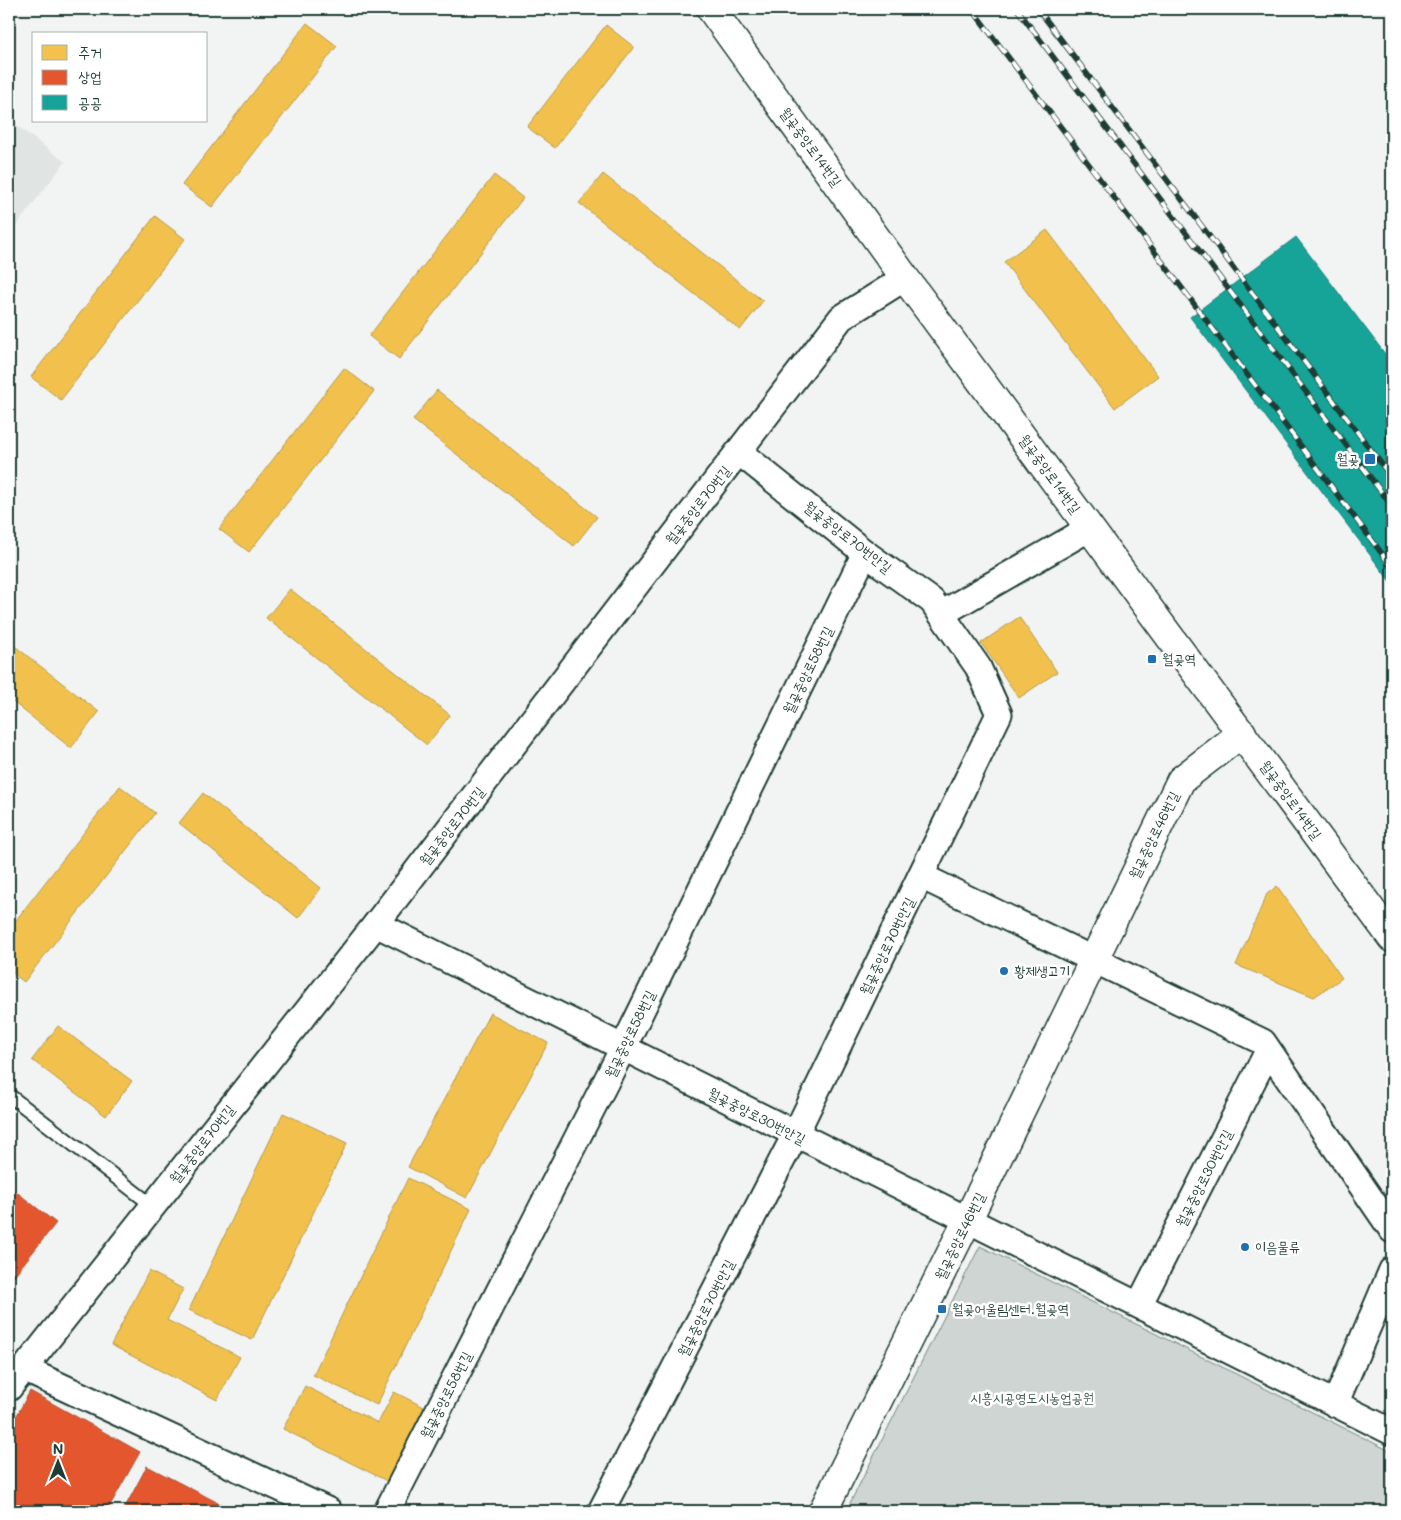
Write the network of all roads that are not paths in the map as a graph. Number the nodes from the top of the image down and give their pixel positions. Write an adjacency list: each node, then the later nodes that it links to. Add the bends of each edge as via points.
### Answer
1 (711, 9): 2 (street, 월곶중앙로14번길)
2 (906, 278): 3 (street, 월곶중앙로70번길, via 841,318); 4 (street, 월곶중앙로14번길)
3 (739, 452): 5 (street, 월곶중앙로70번안길); 9 (street, 월곶중앙로70번길)
4 (1090, 528): 6 (street); 7 (street, 월곶중앙로14번길)
5 (865, 553): 6 (street, 월곶중앙로70번안길, via 932,601); 12 (street, 월곶중앙로58번길)
6 (941, 614): 8 (street, 월곶중앙로70번안길, via 978,667 998,714)
7 (1242, 733): 10 (street, 월곶중앙로14번길); 11 (street, 월곶중앙로46번길, via 1181,780)
8 (921, 876): 11 (street); 15 (street, 월곶중앙로70번안길)
9 (376, 924): 12 (street, 월곶중앙로30번안길); 16 (street, 월곶중앙로70번길)
10 (1392, 938)
11 (1094, 960): 13 (street, via 1262,1042); 17 (street, 월곶중앙로46번길)
12 (623, 1048): 15 (street, 월곶중앙로30번안길); 25 (street, 월곶중앙로58번길)
13 (1268, 1050): 18 (street); 20 (street, 월곶중앙로30번안길)
14 (9, 1095): 16 (lane)
15 (795, 1135): 17 (street, 월곶중앙로30번안길); 26 (street, 월곶중앙로70번안길)
16 (153, 1206): 21 (street, 월곶중앙로70번길)
17 (967, 1221): 20 (street, 월곶중앙로30번안길); 27 (street, 월곶중앙로46번길)
18 (1392, 1230)
19 (1392, 1270): 22 (street)
20 (1139, 1305): 22 (street, 월곶중앙로30번안길)
21 (16, 1378): 24 (street)
22 (1335, 1404): 23 (street, 월곶중앙로30번안길)
23 (1392, 1432)
24 (329, 1511)
25 (387, 1511)
26 (601, 1511)
27 (823, 1511)

